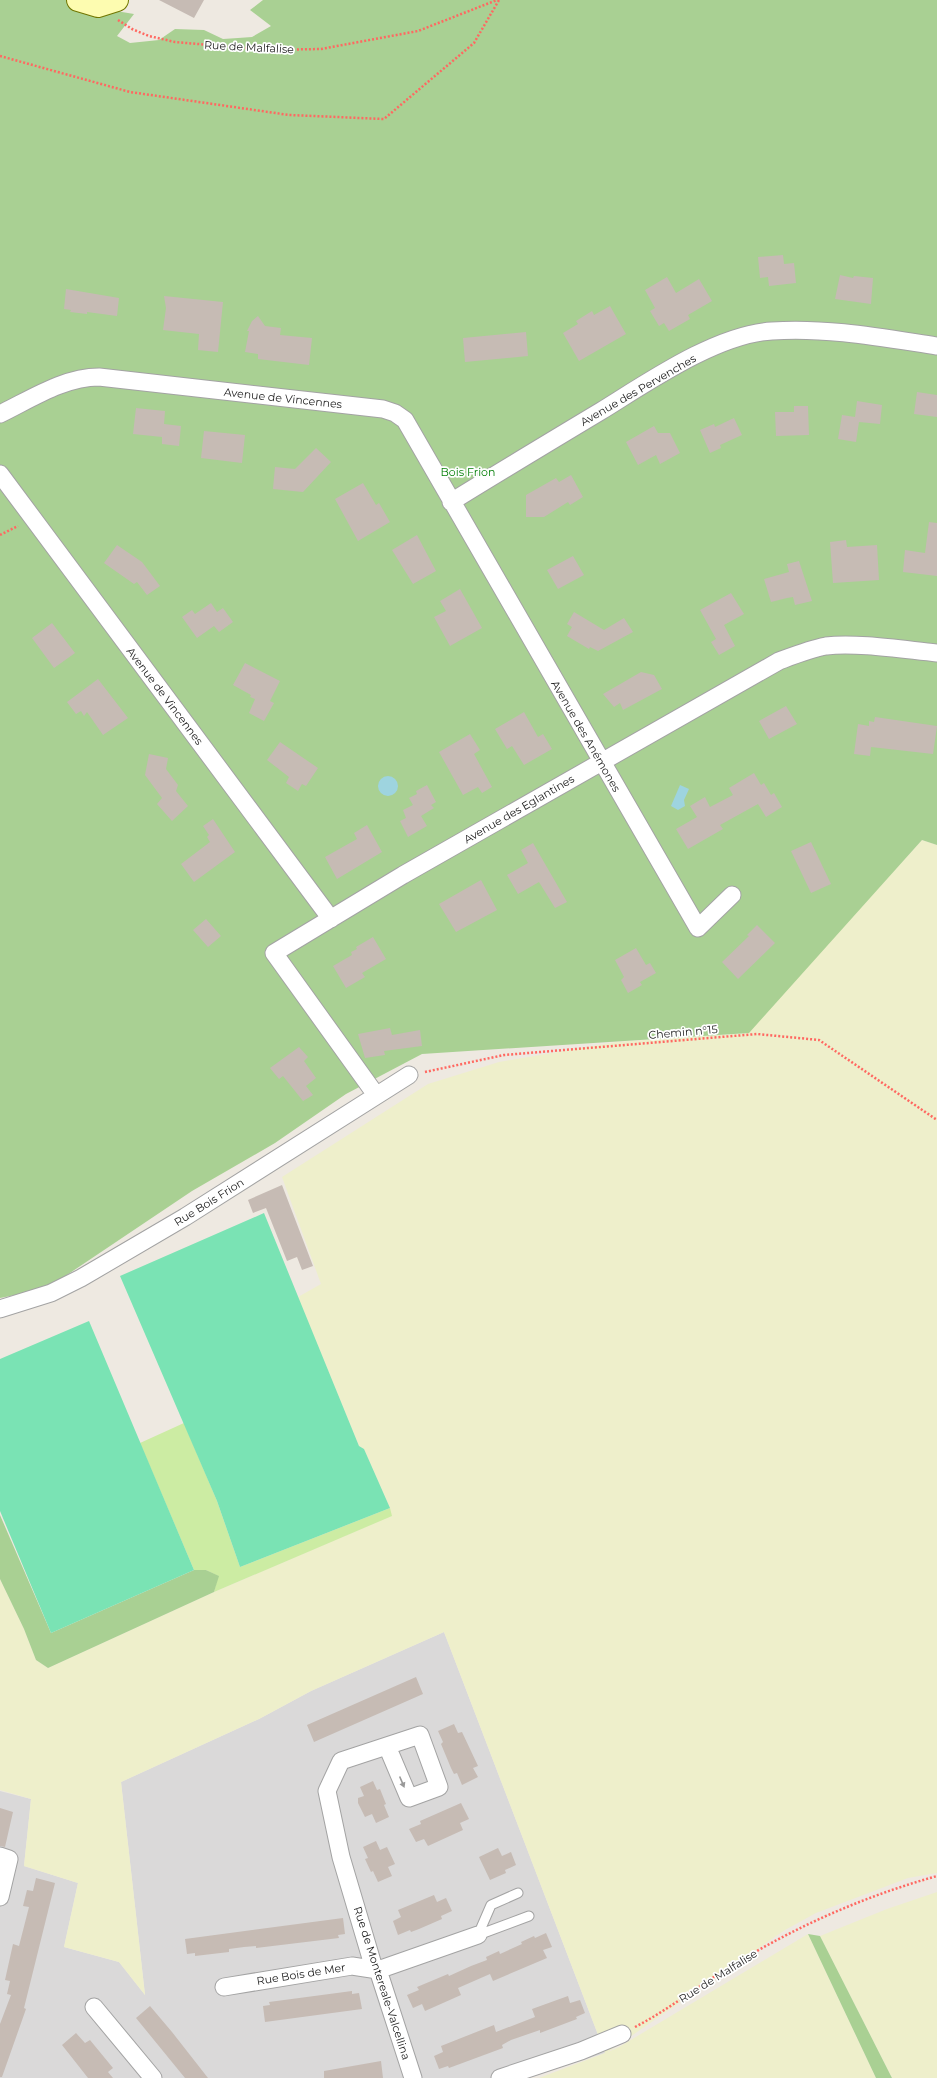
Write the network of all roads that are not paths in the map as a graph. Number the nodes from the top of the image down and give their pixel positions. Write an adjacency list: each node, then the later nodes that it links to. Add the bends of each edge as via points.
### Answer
1 (937, 346): 4 (street, Avenue des Pervenches, via 850,333 772,331 724,342 663,373)
2 (0, 414): 4 (street, Avenue de Vincennes, via 68,382 86,377 383,409 395,413 404,420)
3 (0, 474): 8 (street, Avenue de Vincennes)
4 (451, 502): 6 (street, Avenue des Anémones)
5 (937, 654): 6 (street, Avenue des Eglantines, via 851,646 828,646 804,651 780,661)
6 (601, 762): 7 (street, Avenue des Anémones, via 698,928); 8 (street, Avenue des Eglantines)
7 (732, 895)
8 (331, 919): 10 (street, Avenue des Eglantines, via 274,953)
9 (408, 1075): 10 (street, Rue Bois Frion)
10 (376, 1096): 11 (street, Rue Bois Frion, via 186,1217 81,1278 51,1293)
11 (0, 1309)
12 (387, 1746): 12 (street, Rue de Montereale-Valcellina, one-way to 12, via 409,1798 439,1786 420,1735); 18 (street, Rue de Montereale-Valcellina, via 341,1761 327,1791 341,1857 373,1965)
13 (0, 1856): 14 (street, via 9,1859)
14 (1, 1888)
15 (518, 1893): 17 (lane, via 491,1905)
16 (529, 1916): 17 (lane)
17 (478, 1935): 18 (street)
18 (378, 1970): 19 (street, Rue Bois de Mer, via 352,1966); 23 (street, Rue de Montereale-Valcellina)
19 (224, 1987)
20 (94, 2007): 22 (street)
21 (622, 2034): 24 (street, via 581,2051)
22 (153, 2078)
23 (413, 2078)
24 (500, 2078)

